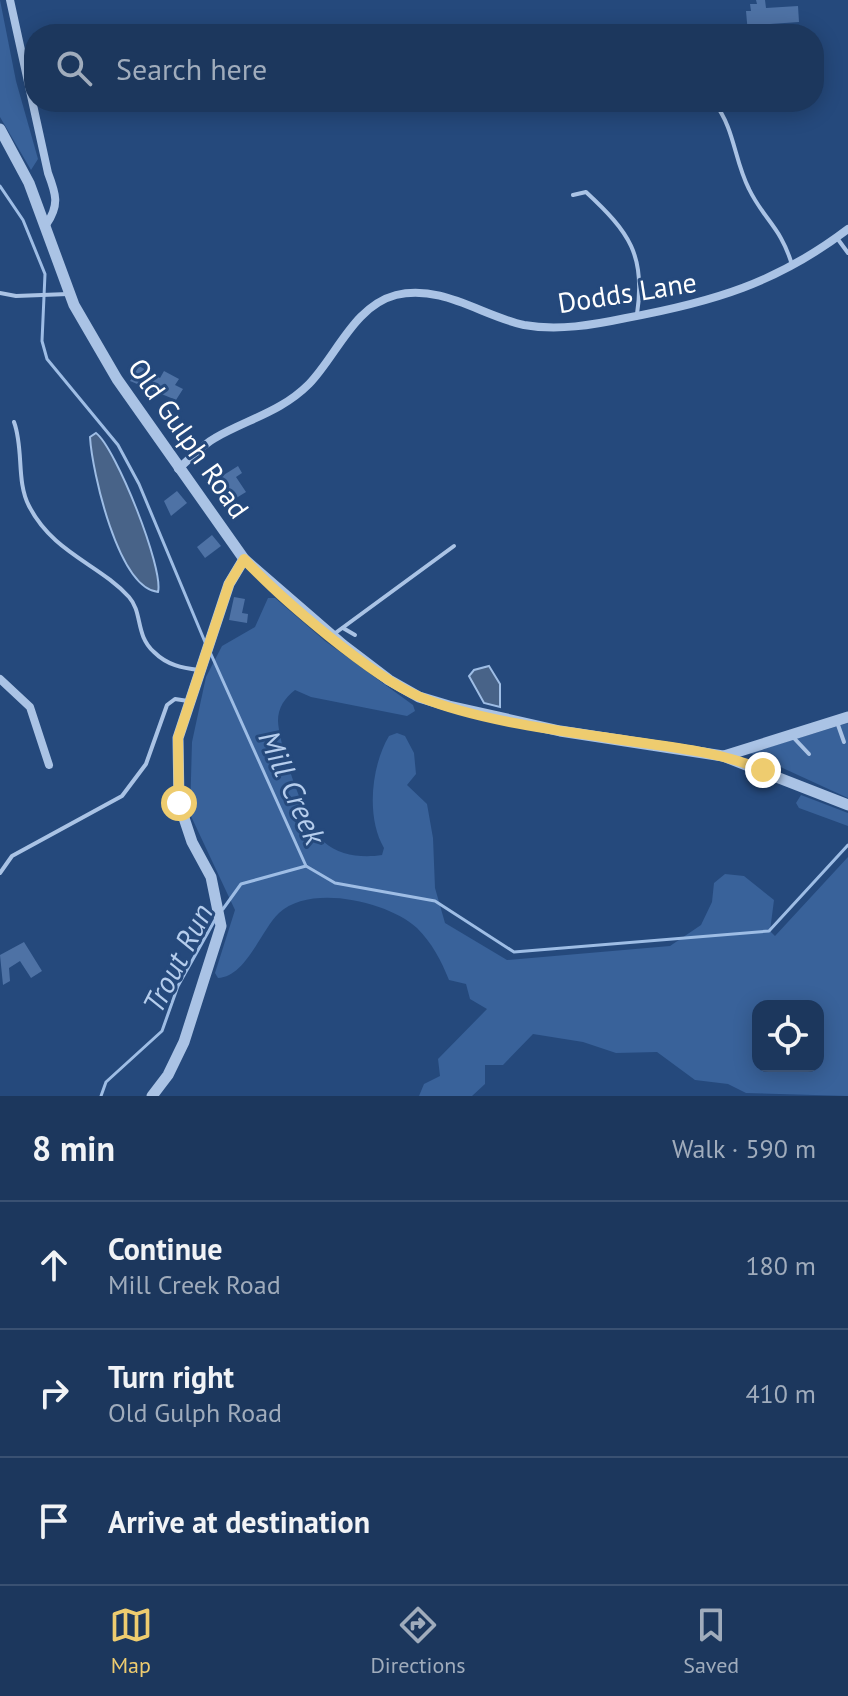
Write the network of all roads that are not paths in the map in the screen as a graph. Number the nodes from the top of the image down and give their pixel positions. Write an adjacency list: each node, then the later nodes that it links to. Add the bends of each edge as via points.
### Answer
1 (10, 0): 2 (street)
2 (24, 64)
3 (35, 112): 7 (street, via 57,196 56,210)
4 (720, 112): 11 (lane, via 733,133 748,188 778,229)
5 (0, 129): 7 (street, Old Gulph Road)
6 (573, 195): 14 (lane, via 586,192 634,246 641,272)
7 (46, 225): 13 (street, Old Gulph Road)
8 (848, 229): 9 (street, Dodds Lane)
9 (837, 238): 10 (lane); 11 (street, Dodds Lane)
10 (848, 253)
11 (793, 268): 14 (street, Dodds Lane, via 714,300)
12 (0, 293): 13 (lane)
13 (70, 294): 16 (street, Old Gulph Road, via 117,379)
14 (637, 316): 16 (street, Dodds Lane, via 544,327 508,321 445,297 396,295 362,316 289,402 213,438)
15 (14, 422): 22 (lane, via 22,444 27,502 43,526 129,597 140,633 154,652 178,667)
16 (178, 469): 18 (street, Old Gulph Road)
17 (454, 546): 19 (lane)
18 (244, 559): 21 (street, Old Gulph Road); 22 (street, via 229,584)
19 (343, 628): 20 (lane); 21 (lane)
20 (355, 635)
21 (332, 636): 29 (street, Old Gulph Road, via 419,697 560,731)
22 (203, 665): 24 (street)
23 (0, 679): 30 (street, via 30,707)
24 (190, 701): 32 (lane, via 181,698 167,705 146,764 122,796 12,856); 33 (street, via 178,738 179,803 211,877 221,926 184,1042)
25 (842, 719): 26 (street); 27 (lane)
26 (790, 734): 28 (lane); 29 (street)
27 (844, 742)
28 (809, 754)
29 (723, 756): 31 (street, Old Gulph Road)
30 (49, 765)
31 (848, 805)
32 (0, 873)
33 (152, 1096)

